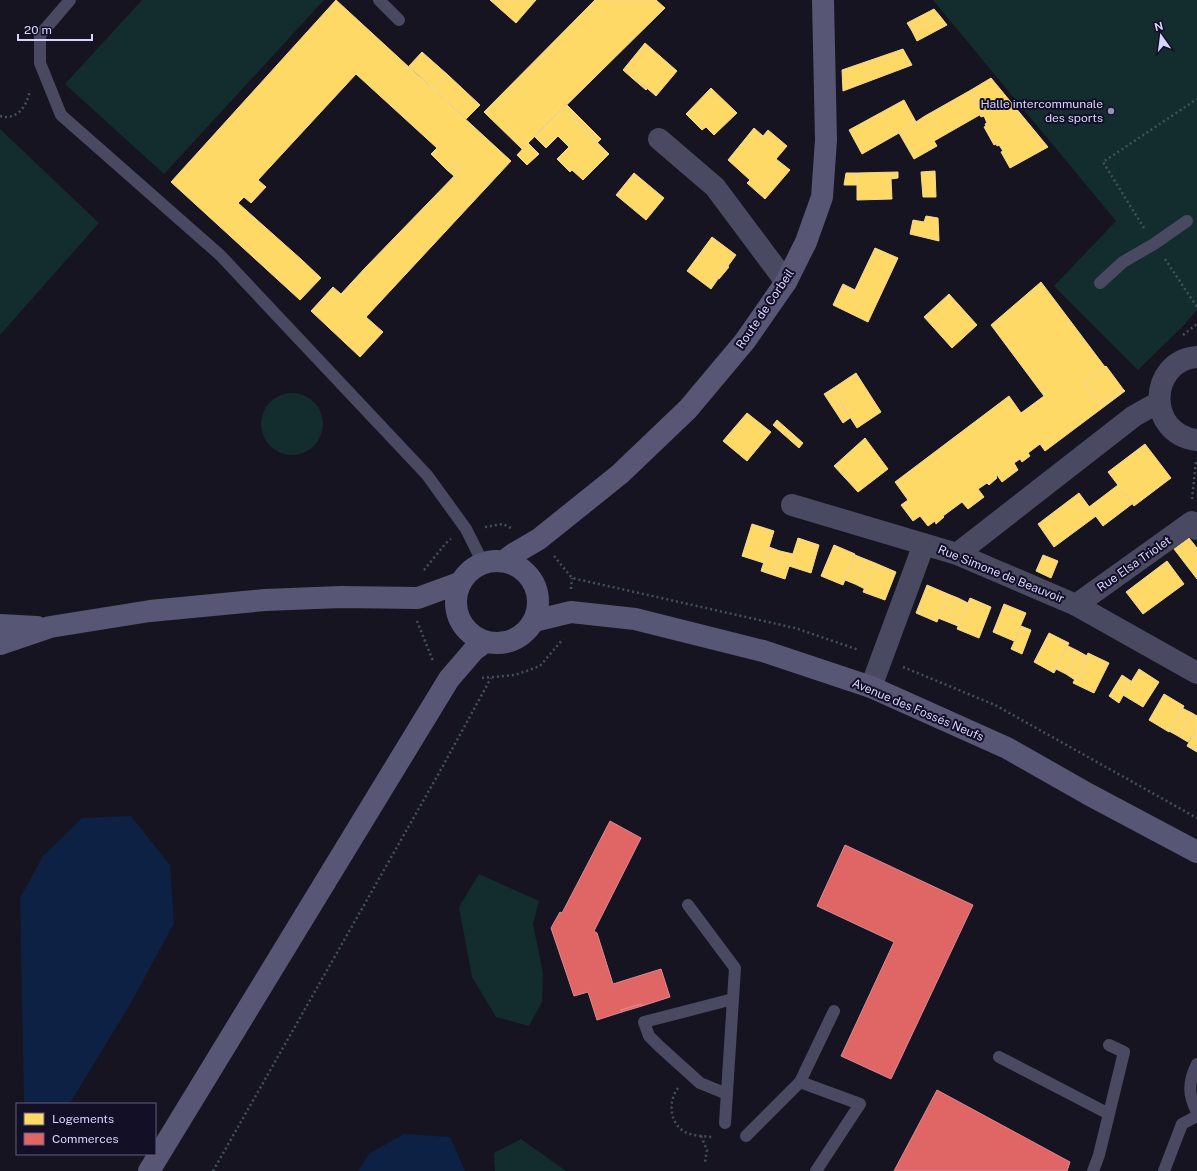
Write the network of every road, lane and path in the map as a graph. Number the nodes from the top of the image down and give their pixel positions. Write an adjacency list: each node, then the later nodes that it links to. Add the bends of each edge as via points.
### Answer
1 (70, 0): 5 (lane, via 40,35 40,63)
2 (379, 0): 4 (lane)
3 (823, 0): 11 (main road, Route de Corbeil, via 826,140 822,197 806,242)
4 (400, 20)
5 (44, 71): 7 (path, via 32,80 20,113 7,118); 22 (lane, via 61,115 220,255 427,475)
6 (1197, 99): 10 (path, via 1103,162)
7 (0, 116)
8 (658, 139): 11 (street, via 715,187)
9 (1187, 221): 10 (lane)
10 (1154, 244): 12 (lane, via 1123,262); 13 (path)
11 (786, 282): 19 (main road, Route de Corbeil, via 745,341 688,409 620,474)
12 (1100, 283)
13 (1197, 307)
14 (1197, 357): 15 (street, via 1179,362 1168,372 1161,384)
15 (1159, 402): 16 (street, via 1160,412 1167,424 1177,433); 21 (street, via 1134,416)
16 (1197, 440)
17 (792, 505): 20 (street, Rue Simone de Beauvoir)
18 (1195, 526): 26 (street, Rue Elsa Triolet)
19 (539, 539): 22 (main road, Route de Corbeil); 24 (main road)
20 (924, 544): 21 (street, Rue Simone de Beauvoir); 36 (street)
21 (957, 554): 26 (street, Rue Simone de Beauvoir)
22 (493, 562): 23 (main road, via 473,567); 24 (main road, via 517,565)
23 (459, 583): 25 (main road); 28 (main road, via 455,606)
24 (532, 583): 27 (main road, Avenue des Fossés Neufs); 29 (main road, via 538,601)
25 (418, 598): 28 (main road); 31 (main road, via 341,597 265,600 150,611)
26 (1076, 605): 34 (street, Rue Simone de Beauvoir)
27 (571, 612): 29 (main road, Avenue des Fossés Neufs); 36 (main road, Avenue des Fossés Neufs, via 635,619 762,651)
28 (458, 618): 32 (main road, via 464,628)
29 (534, 621): 32 (main road, via 527,630 508,642)
30 (0, 625): 31 (main road)
31 (50, 627): 33 (main road)
32 (485, 642): 55 (main road, via 474,650 449,679)
33 (0, 644)
34 (1197, 673)
35 (491, 678): 56 (path)
36 (871, 687): 37 (main road, Avenue des Fossés Neufs, via 1007,748)
37 (1197, 852)
38 (688, 905): 39 (lane, via 735,968)
39 (733, 999): 44 (lane, via 644,1022 649,1036); 46 (lane)
40 (834, 1011): 45 (lane)
41 (1109, 1045): 48 (lane, via 1124,1052)
42 (999, 1057): 48 (lane)
43 (1197, 1064): 47 (lane, via 1189,1088)
44 (692, 1075): 46 (lane, via 700,1083); 51 (path, via 684,1080 676,1091 671,1112 676,1124 685,1132)
45 (800, 1082): 52 (lane); 57 (lane, via 860,1104)
46 (727, 1094): 50 (lane)
47 (1197, 1112)
48 (1109, 1114): 58 (lane)
49 (1197, 1116): 59 (lane, via 1182,1124)
50 (725, 1123)
51 (701, 1136): 53 (path); 54 (path, via 707,1150)
52 (746, 1136)
53 (712, 1137)
54 (705, 1162)
55 (149, 1171)
56 (213, 1171)
57 (816, 1171)
58 (1093, 1171)
59 (1164, 1171)

